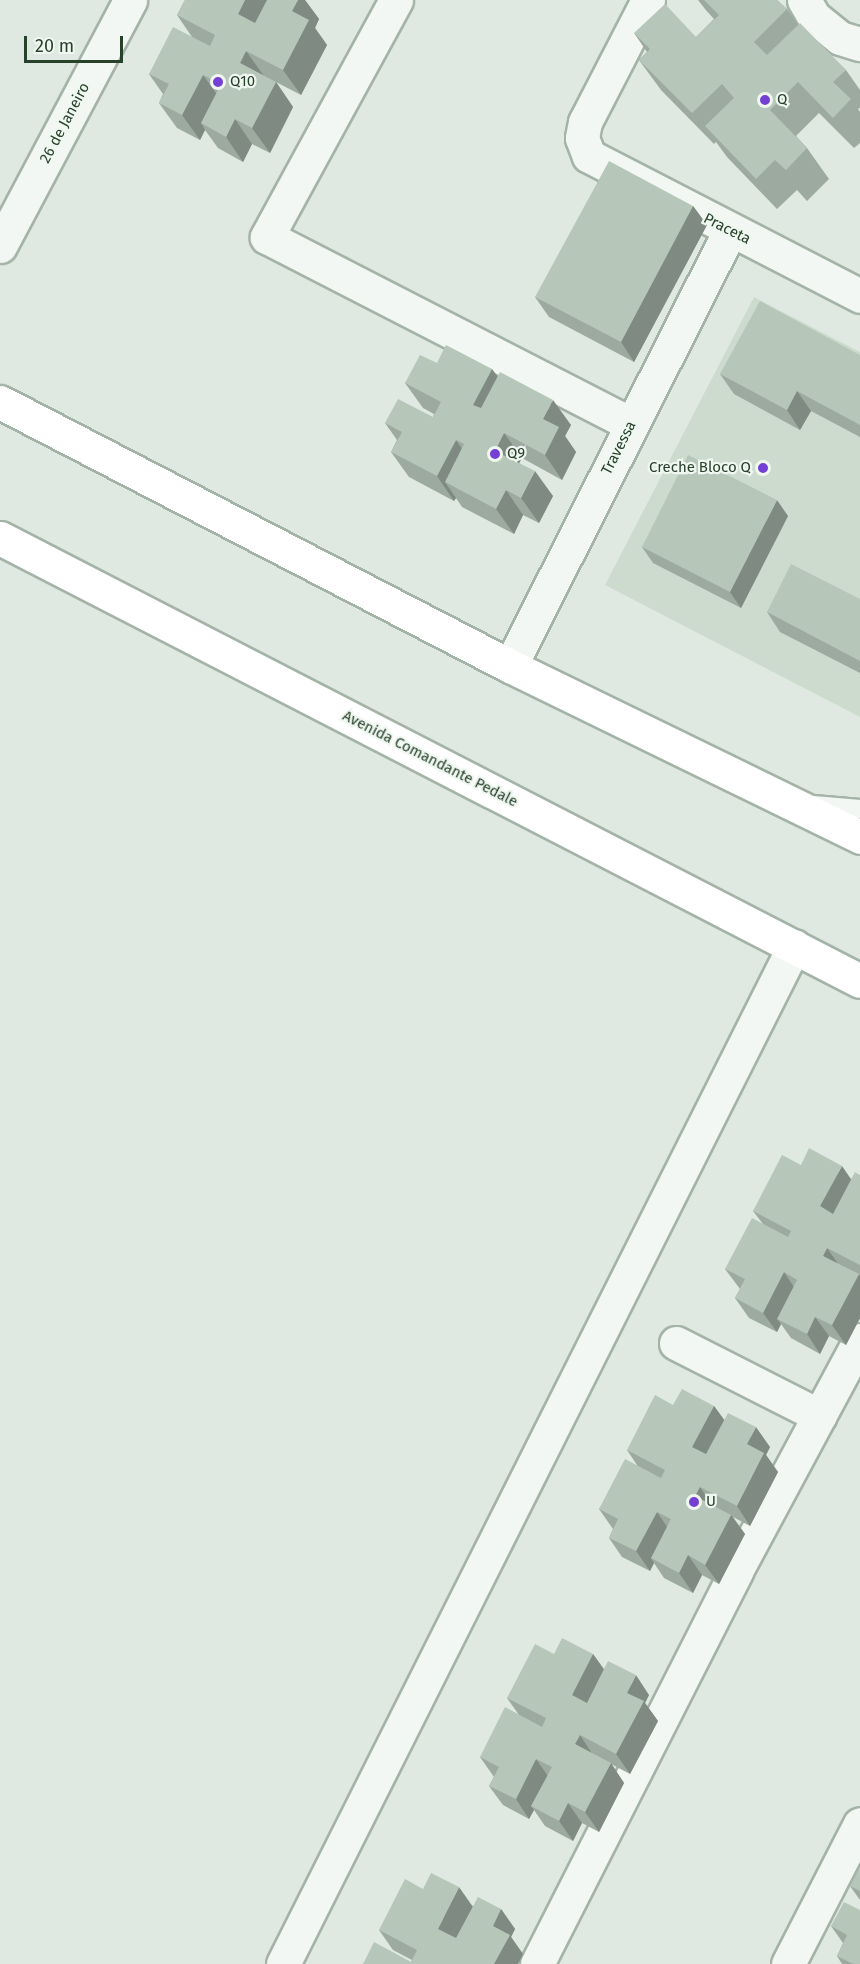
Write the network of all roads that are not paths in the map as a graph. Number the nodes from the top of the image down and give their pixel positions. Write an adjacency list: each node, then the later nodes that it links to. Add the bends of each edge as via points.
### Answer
1 (130, 0): 7 (street, 26 de Janeiro)
2 (396, 0): 10 (street, via 267,237)
3 (648, 0): 6 (street, Praceta, via 585,122 585,146 589,156)
4 (804, 0): 5 (street, via 814,17 840,38)
5 (860, 44)
6 (730, 231): 8 (street, Praceta); 10 (street, Travessa)
7 (0, 246)
8 (860, 296)
9 (0, 402): 12 (street)
10 (631, 424): 12 (street, Travessa)
11 (0, 538): 16 (street, Avenida Comandante Pedale)
12 (510, 666): 13 (street)
13 (795, 803): 14 (lane); 15 (street)
14 (860, 809)
15 (860, 837)
16 (794, 946): 17 (street, Avenida Comandante Pedale); 22 (street)
17 (860, 981)
18 (860, 1340): 20 (street)
19 (676, 1343): 20 (street)
20 (820, 1416): 23 (street, via 736,1571)
21 (860, 1824): 24 (street)
22 (283, 1964)
23 (537, 1964)
24 (788, 1964)

